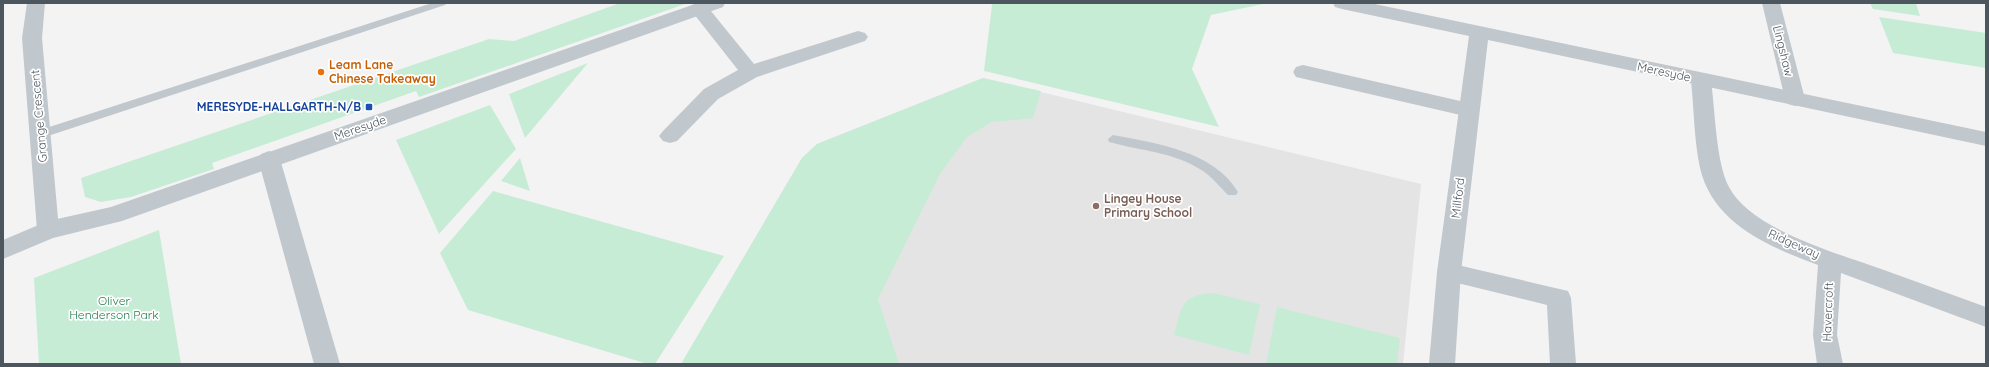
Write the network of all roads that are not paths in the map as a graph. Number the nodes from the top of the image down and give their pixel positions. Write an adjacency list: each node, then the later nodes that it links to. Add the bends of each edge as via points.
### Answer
1 (36, 3): 13 (street, Grange Crescent, via 32,38)
2 (442, 3): 13 (lane)
3 (1342, 3): 6 (street, Meresyde)
4 (1771, 3): 11 (street, Lingshaw)
5 (708, 6): 8 (street); 17 (street, Meresyde)
6 (1479, 32): 10 (street, Meresyde); 12 (street, Millford)
7 (858, 37): 8 (street)
8 (750, 72): 14 (street, via 711,94)
9 (1303, 72): 12 (street)
10 (1701, 80): 11 (street, Meresyde); 21 (street, Ridgeway, via 1711,167 1718,189 1724,198 1733,208 1776,238)
11 (1795, 99): 16 (street, Meresyde)
12 (1469, 110): 22 (street, Millford)
13 (41, 134): 19 (street, Grange Crescent)
14 (670, 136)
15 (1113, 139): 18 (lane, via 1150,147 1190,160 1216,175)
16 (1986, 139)
17 (268, 159): 19 (street, Meresyde, via 114,215); 24 (street)
18 (1232, 192)
19 (48, 230): 20 (street, Meresyde)
20 (3, 250)
21 (1830, 260): 23 (street, Ridgeway); 27 (street, Havercroft, via 1825,335)
22 (1449, 272): 25 (street, Millford); 26 (street, via 1559,298)
23 (1986, 317)
24 (327, 364)
25 (1442, 364)
26 (1562, 364)
27 (1830, 364)

